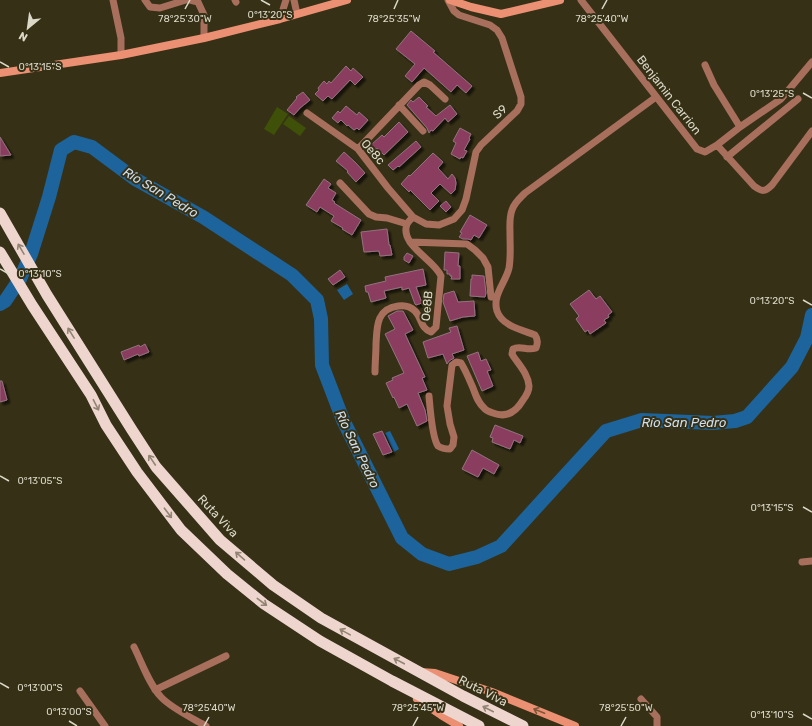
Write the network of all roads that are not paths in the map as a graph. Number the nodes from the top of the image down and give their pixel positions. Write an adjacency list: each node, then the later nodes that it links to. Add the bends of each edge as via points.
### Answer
1 (113, 0): 14 (street, via 121,38)
2 (144, 0): 3 (street, via 150,7 160,8)
3 (186, 0)
4 (190, 0): 13 (street, via 198,2 204,15)
5 (286, 0): 12 (street)
6 (294, 0): 11 (street)
7 (347, 0): 11 (main road)
8 (449, 0): 9 (main road, via 501,14); 31 (street, S9, via 459,15 490,25 497,30 522,97 521,104 517,112 476,152 466,199 462,210 454,219 439,225 426,224)
9 (560, 0)
10 (581, 0): 18 (street, Benjamin Carrion)
11 (297, 14): 12 (main road)
12 (280, 19): 13 (main road)
13 (204, 38): 14 (main road)
14 (121, 55): 17 (main road)
15 (812, 62): 23 (street, via 781,99)
16 (705, 65): 23 (street)
17 (0, 73)
18 (656, 97): 26 (street, Benjamin Carrion, via 697,149 705,152); 37 (street, via 525,193 512,210 510,262 498,291 496,304 500,318 537,338 536,348 513,348 512,354 522,367 529,387 522,403 516,410 502,416 487,411 478,401 461,363 456,362 452,365 447,406 454,437 453,445 444,449 438,446 434,436)
19 (445, 99): 21 (street, via 424,82)
20 (798, 99): 28 (street)
21 (399, 105): 24 (street); 27 (street)
22 (306, 113): 27 (street, Oe8c)
23 (740, 127): 26 (street)
24 (423, 131)
25 (812, 131): 28 (street, via 772,185 764,191 754,186)
26 (717, 145): 28 (street)
27 (358, 149): 31 (street, Oe8c)
28 (727, 157)
29 (340, 183): 32 (street, via 369,214)
30 (0, 214): 42 (highway, Ruta Viva, one-way to 30, via 321,618 273,585 220,540 156,466 47,295)
31 (413, 216): 32 (street)
32 (407, 224): 33 (street, via 406,232)
33 (410, 242): 35 (street, via 467,244 483,258 488,267); 36 (street, Oe8B, via 441,276 436,327 431,332 425,330 415,311 406,305 390,308 380,317 377,325)
34 (0, 252): 43 (highway, one-way to 43, via 91,395 106,425 137,472 181,530 227,574 264,604 320,641)
35 (491, 297)
36 (375, 372)
37 (429, 396)
38 (812, 560): 39 (street)
39 (802, 562)
40 (134, 646): 44 (street)
41 (226, 656): 44 (street)
42 (418, 671): 51 (highway, Ruta Viva, one-way to 42); 52 (main road, one-way to 42, via 492,692 435,673)
43 (392, 681): 49 (main road); 50 (highway)
44 (155, 690): 48 (street, via 170,705)
45 (80, 691): 47 (street)
46 (641, 699): 53 (street, via 657,717)
47 (105, 726)
48 (206, 726)
49 (459, 726)
50 (479, 726)
51 (523, 726)
52 (575, 726)
53 (657, 726)

